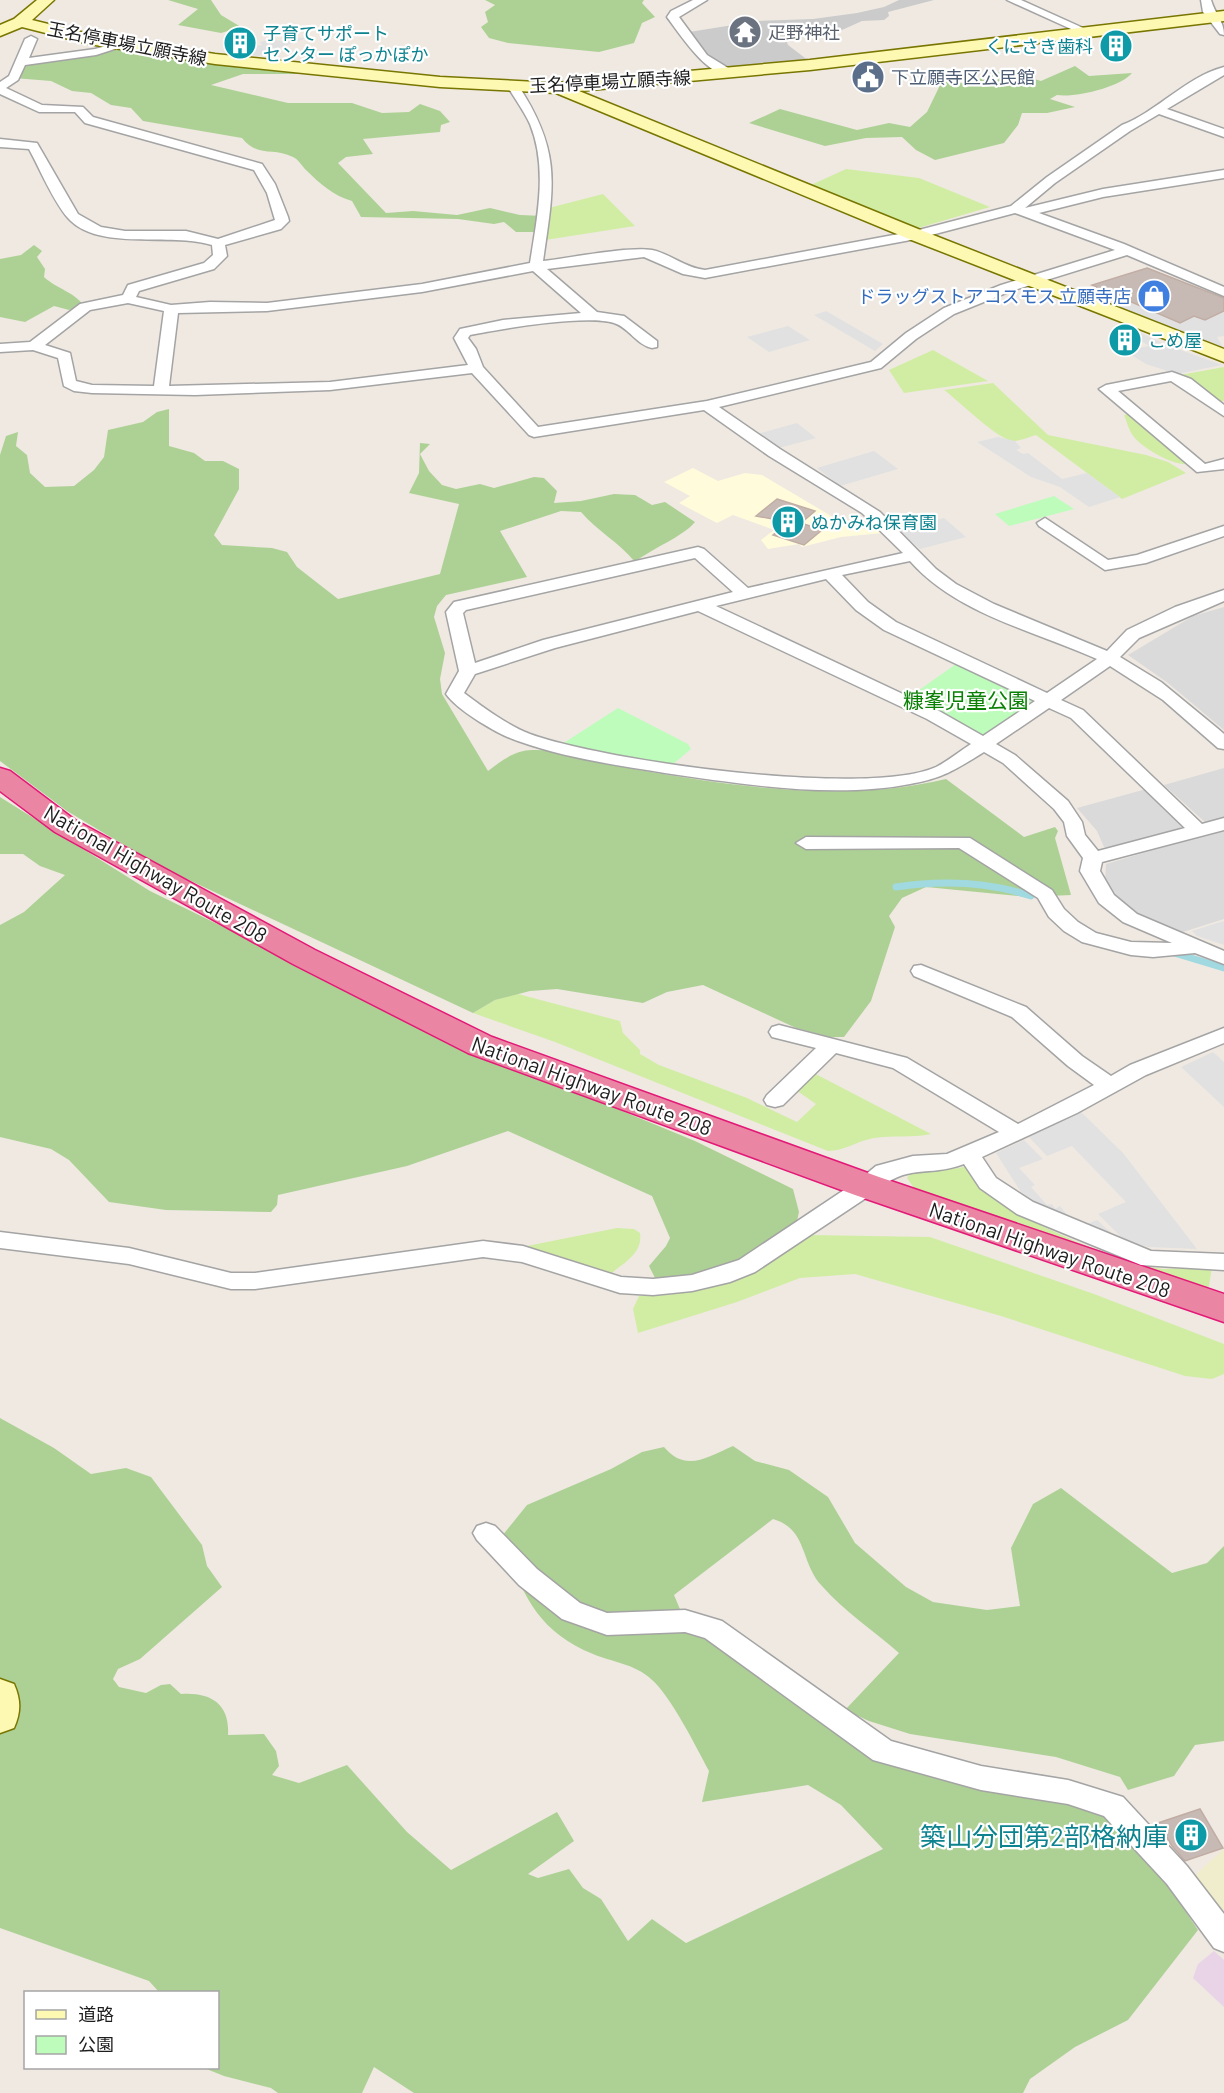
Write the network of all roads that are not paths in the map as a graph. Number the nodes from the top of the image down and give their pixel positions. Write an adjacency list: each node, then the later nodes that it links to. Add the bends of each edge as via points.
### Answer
1 (46, 0): 6 (main road)
2 (702, 0): 14 (street, via 673,17 703,57)
3 (1012, 0): 8 (street)
4 (1206, 0): 5 (street)
5 (1219, 17): 8 (main road, 玉名停車場立願寺線); 9 (street)
6 (20, 22): 7 (main road, 玉名停車場立願寺線); 11 (main road, 玉名停車場立願寺線)
7 (0, 31)
8 (1086, 32): 14 (main road, 玉名停車場立願寺線)
9 (1224, 32)
10 (31, 39): 12 (street)
11 (121, 45): 12 (street); 15 (main road, 玉名停車場立願寺線, via 215,59)
12 (22, 62): 17 (street, via 15,78)
13 (1224, 70): 18 (street)
14 (729, 73): 16 (main road, 玉名停車場立願寺線)
15 (514, 87): 16 (main road, 玉名停車場立願寺線); 26 (street, via 537,126 543,156 545,209)
16 (556, 88): 23 (main road)
17 (0, 89): 24 (street, via 39,108 74,107 81,109 89,120 258,168 266,174 282,221)
18 (1158, 110): 19 (street); 22 (street, via 1052,180)
19 (1224, 133)
20 (0, 143): 24 (street, via 33,146 73,216 82,224 123,234 182,235)
21 (1224, 174): 22 (street, via 1103,193)
22 (1021, 211): 23 (street); 25 (street)
23 (916, 235): 26 (street, via 705,274 690,274 654,253); 27 (main road)
24 (218, 243): 29 (street, via 220,256 209,266 133,288)
25 (1127, 251): 27 (street); 28 (street)
26 (536, 267): 30 (street, via 422,288 303,303); 31 (street)
27 (1032, 281): 35 (main road); 38 (street, via 949,311 876,365)
28 (1224, 292)
29 (128, 299): 30 (street); 33 (street, via 85,307)
30 (171, 309): 37 (street)
31 (592, 316): 32 (street, via 619,319); 36 (street, via 502,324 465,332 461,338)
32 (652, 344)
33 (34, 346): 34 (street); 37 (street, via 65,356 69,383 79,388)
34 (0, 348)
35 (1224, 356)
36 (476, 368): 37 (street, via 330,386); 38 (street, via 534,432)
37 (161, 391)
38 (707, 405): 43 (street, via 887,524)
39 (1224, 412): 40 (street, via 1186,382 1172,376 1106,389 1202,469)
40 (1224, 464)
41 (1045, 523): 42 (street, via 1105,565 1140,560)
42 (1224, 531)
43 (915, 555): 44 (street); 48 (street, via 946,586 992,610)
44 (830, 573): 45 (street); 50 (street, via 856,600 890,626)
45 (746, 595): 47 (street); 49 (street, via 698,552 460,606 454,612)
46 (1224, 595): 48 (street, via 1132,634)
47 (700, 605): 49 (street, via 549,644); 51 (street)
48 (1109, 659): 50 (street); 52 (street, via 1148,680)
49 (468, 672): 51 (street, via 455,694 522,737 562,749 697,774 750,780 873,783 942,771)
50 (1047, 700): 51 (street); 55 (street, via 1077,714)
51 (985, 743): 57 (street, via 1061,805 1073,822 1076,837)
52 (1224, 744)
53 (0, 777): 68 (highway, National Highway Route 208, via 86,838 304,957 480,1045)
54 (1224, 824): 55 (street)
55 (1199, 831): 57 (street)
56 (806, 843): 58 (street, via 963,842 1045,894 1051,908 1078,933 1129,950)
57 (1092, 858): 58 (street, via 1090,872 1106,899 1130,918)
58 (1196, 947): 59 (street)
59 (1224, 958)
60 (921, 971): 64 (street, via 1019,1012)
61 (779, 1032): 63 (street)
62 (1224, 1035): 64 (street, via 1138,1070)
63 (831, 1046): 65 (street); 66 (street, via 900,1063)
64 (1110, 1086): 66 (street)
65 (775, 1100)
66 (1017, 1133): 67 (street)
67 (967, 1152): 68 (street, via 949,1161 884,1171); 70 (street, via 988,1183 1025,1208 1149,1259)
68 (867, 1186): 69 (street, via 747,1266 692,1283 653,1287 620,1285 523,1254 483,1249 255,1281 231,1281 129,1256); 71 (highway, National Highway Route 208)
69 (0, 1240)
70 (1224, 1262)
71 (1224, 1308)
72 (486, 1533): 75 (street, via 528,1577 571,1611 607,1624 685,1622 713,1629 883,1750 971,1776 1068,1792 1113,1806 1177,1875)
73 (0, 1696): 74 (main road)
74 (0, 1716)
75 (1224, 1938)

